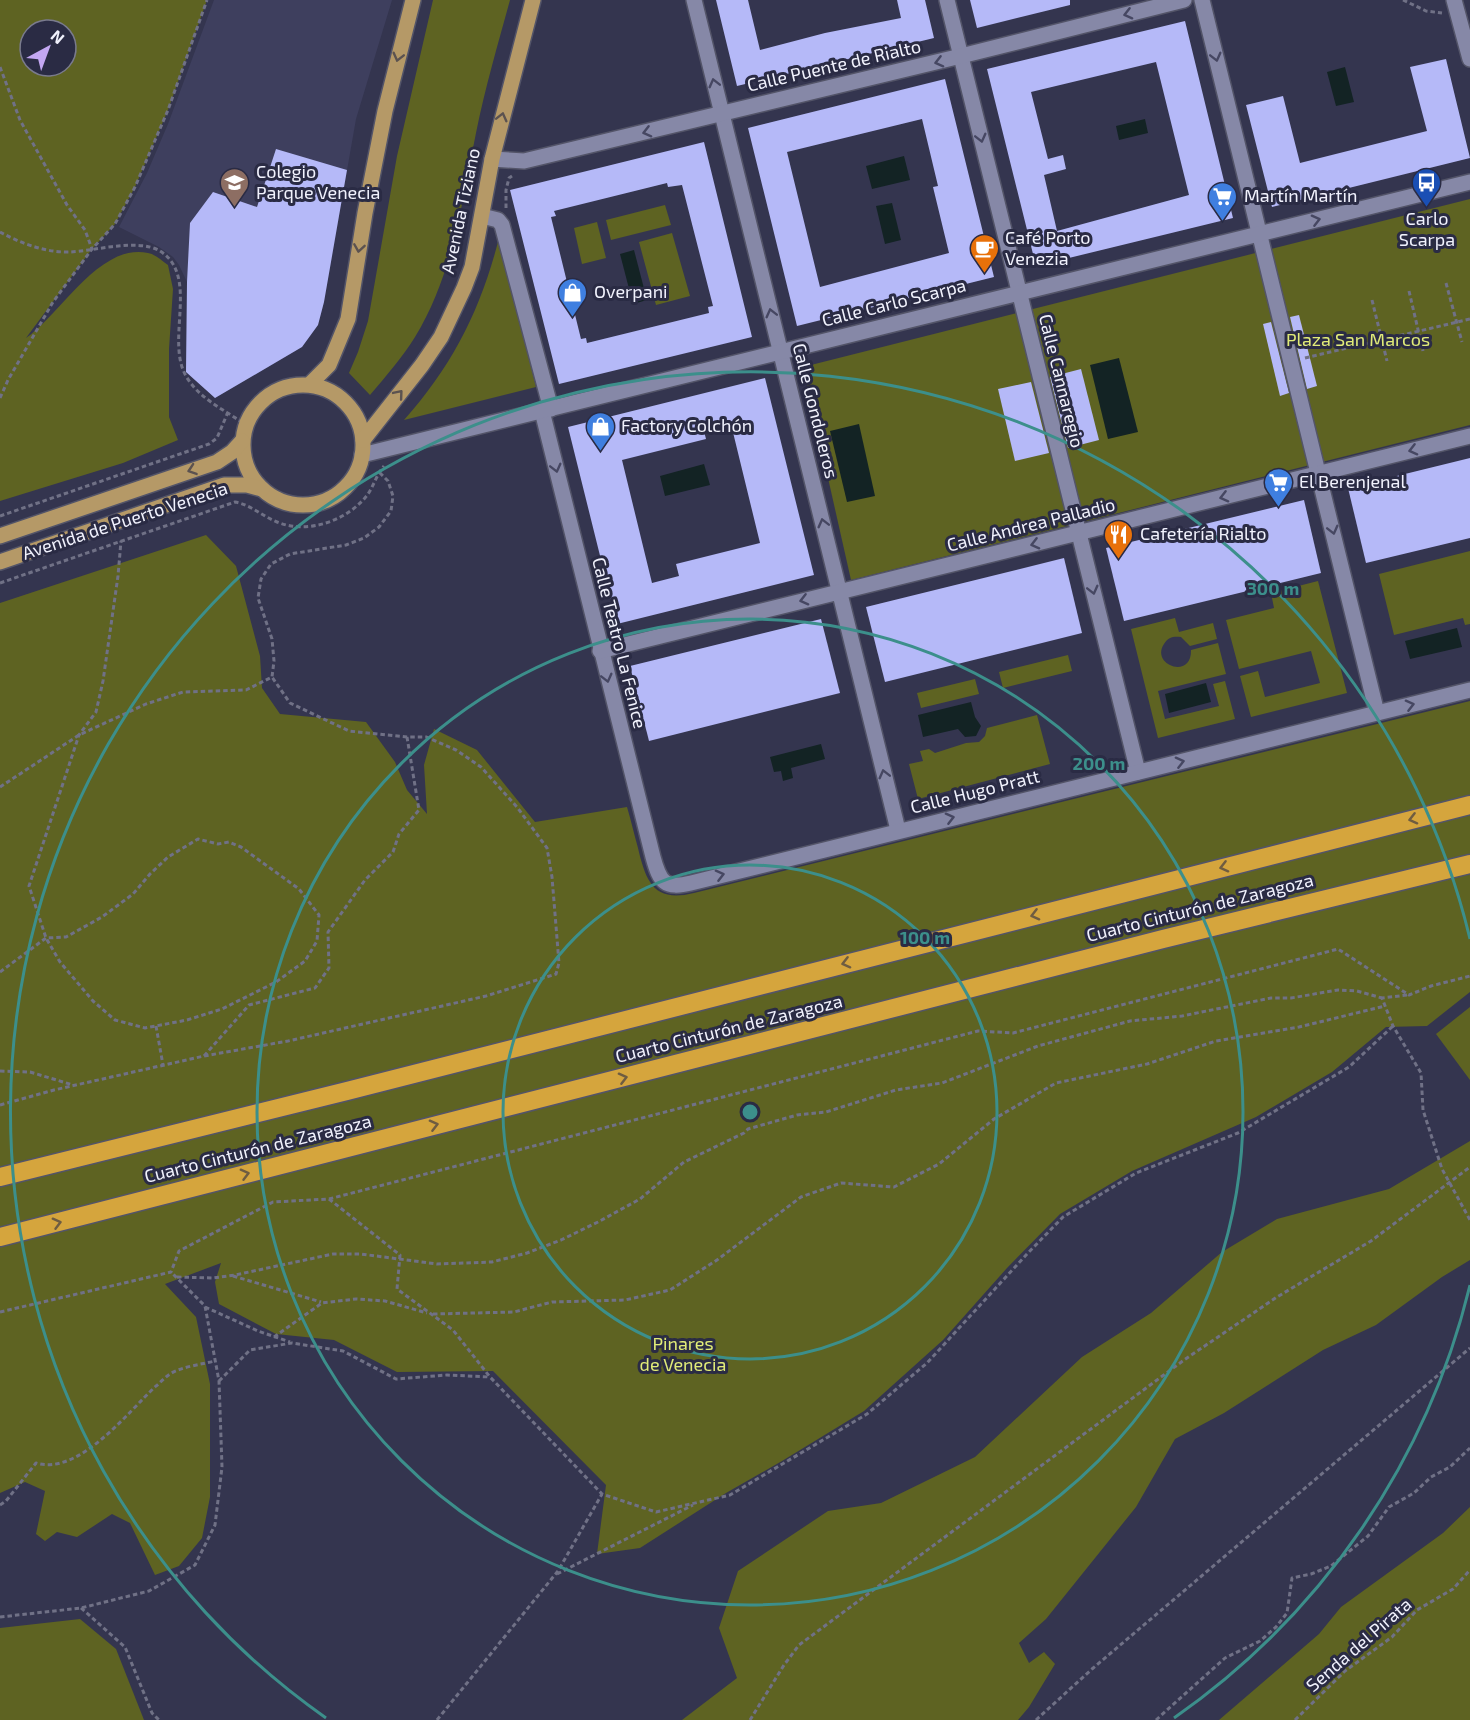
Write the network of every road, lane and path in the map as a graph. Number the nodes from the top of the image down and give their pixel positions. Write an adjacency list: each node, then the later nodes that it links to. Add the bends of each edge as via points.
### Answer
1 (207, 0): 19 (path, via 168,110 135,187 115,224)
2 (413, 0): 33 (main road, one-way to 33, via 385,111 348,319 329,365)
3 (533, 0): 14 (main road, Avenida Tiziano, one-way to 3)
4 (694, 0): 13 (street, Calle Gondoleros, one-way to 4)
5 (947, 0): 10 (street, Calle Cannaregio)
6 (1184, 0): 10 (street, Calle Puente de Rialto, one-way to 10)
7 (1202, 0): 18 (street, one-way to 18)
8 (1403, 0): 9 (path, via 1426,11 1446,14)
9 (1456, 6): 11 (street)
10 (961, 56): 13 (street, Calle Puente de Rialto, one-way to 13); 22 (street, Calle Cannaregio, one-way to 22)
11 (1470, 59)
12 (0, 67): 19 (path, via 20,120 85,230)
13 (721, 113): 14 (street, Calle Puente de Rialto, one-way to 14, via 524,161); 29 (street, Calle Gondoleros, one-way to 13)
14 (492, 159): 16 (main road, Avenida Tiziano)
15 (1470, 182): 18 (street, Calle Carlo Scarpa, one-way to 15)
16 (482, 216): 35 (street, Calle Teatro La Fenice, via 502,225); 40 (main road, Avenida Tiziano, one-way to 16, via 456,309 472,267)
17 (0, 232): 19 (path, via 21,244 68,252)
18 (1260, 234): 22 (street, Calle Carlo Scarpa); 32 (street)
19 (92, 249): 34 (path, via 53,302); 36 (path, via 146,246 169,258 180,289 181,366 194,387)
20 (1446, 283): 25 (path)
21 (1409, 291): 26 (path)
22 (1019, 293): 29 (street, Calle Carlo Scarpa); 46 (street, Calle Cannaregio)
23 (1372, 300): 27 (path)
24 (1470, 319): 25 (path)
25 (1456, 322): 26 (path); 28 (path)
26 (1419, 331): 27 (path); 30 (path)
27 (1382, 340): 31 (path); 32 (path)
28 (1462, 342)
29 (780, 350): 35 (street, Calle Carlo Scarpa); 51 (street, Calle Gondoleros, one-way to 29)
30 (1423, 351)
31 (1387, 361)
32 (1292, 362): 43 (street)
33 (310, 384): 37 (main road, via 279,389 265,398); 40 (main road, via 342,399 353,412 360,427)
34 (0, 398)
35 (546, 410): 40 (street, Calle Carlo Scarpa); 52 (street, Calle Teatro La Fenice, one-way to 52)
36 (228, 412): 37 (path); 45 (path, via 217,438 208,444)
37 (246, 424): 39 (main road)
38 (1470, 436): 43 (street, Calle Andrea Palladio, one-way to 43)
39 (242, 441): 44 (main road, via 245,460); 47 (main road, Avenida de Puerto Venecia, one-way to 47, via 217,462)
40 (362, 453): 42 (path); 44 (main road, via 344,489 318,503 289,503)
41 (389, 462): 42 (path, Avenida de Puerto Venecia)
42 (379, 472): 48 (path, Avenida de Puerto Venecia, via 354,508 324,523 278,523 236,502); 53 (path, via 388,481 393,496 391,511 379,527 346,545 290,554 271,564 261,579 258,598 272,639)
43 (1319, 473): 46 (street, Calle Andrea Palladio, one-way to 46); 55 (street, one-way to 55)
44 (262, 489): 49 (main road, Avenida de Puerto Venecia, via 224,485)
45 (0, 516)
46 (1079, 533): 51 (street, Calle Andrea Palladio, one-way to 51); 58 (street, Calle Cannaregio, one-way to 58)
47 (0, 536)
48 (121, 541): 50 (path, Avenida de Puerto Venecia); 56 (path, via 103,681 96,712)
49 (0, 562)
50 (0, 583)
51 (840, 592): 52 (street, Calle Andrea Palladio, one-way to 52); 61 (street, Calle Gondoleros, one-way to 51)
52 (600, 651): 63 (street, Calle Teatro La Fenice, one-way to 63, via 656,867)
53 (272, 677): 56 (path, via 246,690 183,692 146,704); 57 (path, via 290,703 349,731)
54 (1470, 690): 55 (street, Calle Hugo Pratt, one-way to 54)
55 (1377, 713): 58 (street, Calle Hugo Pratt, one-way to 55)
56 (79, 735): 59 (path); 64 (path, via 29,886)
57 (407, 737): 72 (path, via 418,810 399,834 393,852 365,880 328,932 329,968 315,988 249,1005); 72 (path, via 426,737 481,767 547,848 559,963 556,974 486,996)
58 (1138, 772): 61 (street, Calle Hugo Pratt, one-way to 58)
59 (0, 787)
60 (1470, 804): 78 (highway, Cuarto Cinturón de Zaragoza, one-way to 78)
61 (898, 830): 63 (street, Calle Hugo Pratt, one-way to 61, via 676,886)
62 (1470, 864): 82 (highway, Cuarto Cinturón de Zaragoza, one-way to 62, via 1163,939)
63 (664, 881)
64 (46, 938): 65 (path); 70 (path, via 60,963 115,1020 145,1028); 70 (path, via 66,937 102,916 133,894 168,857 198,838 241,847 300,889 319,915 317,941 305,961 276,982 222,1009)
65 (0, 972)
66 (1470, 976): 67 (path)
67 (1409, 994): 68 (path); 80 (path, via 1338,949 1013,1033 978,1031)
68 (1382, 998): 69 (path); 83 (path, via 1338,990 1130,1021 1038,1047 942,1083 896,1090 826,1112 796,1115 748,1129 684,1162 624,1208 527,1253 492,1262)
69 (1385, 1006): 71 (path); 90 (path, via 1299,1027 1216,1041 1148,1064 1056,1083 994,1119 939,1164 894,1187 841,1183 801,1197 670,1290 625,1300 552,1302 514,1312)
70 (156, 1026): 73 (path)
71 (1393, 1026): 79 (path, via 1420,1072 1423,1110); 99 (path, via 1349,1066 1238,1133 1136,1173 1063,1217 927,1363 867,1414 730,1495)
72 (204, 1056): 73 (path)
73 (163, 1066): 75 (path)
74 (0, 1071): 75 (path, via 30,1072)
75 (75, 1086): 76 (path)
76 (0, 1105)
77 (1470, 1167): 79 (path)
78 (0, 1177)
79 (1449, 1182): 81 (path); 107 (path, via 1371,1241 1277,1297 1185,1360 799,1644)
80 (329, 1199): 83 (path, via 400,1255); 84 (path, via 273,1202 179,1251)
81 (1470, 1220)
82 (0, 1238)
83 (400, 1261): 85 (path, via 333,1254); 90 (path, via 397,1289)
84 (171, 1272): 86 (path); 89 (path)
85 (231, 1276): 86 (path); 87 (path)
86 (177, 1277): 88 (path)
87 (322, 1303): 90 (path, via 385,1301); 91 (path)
88 (205, 1306): 91 (path); 94 (path)
89 (0, 1312)
90 (432, 1314): 95 (path, via 453,1330)
91 (274, 1337): 92 (path)
92 (292, 1343): 95 (path, via 343,1351 396,1378); 96 (path, via 250,1350)
93 (1470, 1348): 108 (path)
94 (215, 1360): 96 (path); 100 (path, via 171,1373 109,1433 75,1458 47,1466 36,1463)
95 (490, 1377): 98 (path)
96 (219, 1381): 103 (path, via 222,1467 215,1525 195,1565 149,1591)
97 (1470, 1448): 109 (path, via 1450,1467 1389,1507 1368,1536 1331,1566 1292,1578 1287,1612 1276,1627 1260,1641 1225,1658)
98 (602, 1494): 99 (path, via 656,1512); 102 (path)
99 (697, 1503): 102 (path)
100 (0, 1505)
101 (1470, 1570): 110 (path, Senda del Pirata, via 1453,1589 1417,1610 1392,1636 1345,1671)
102 (554, 1576): 106 (path)
103 (81, 1608): 104 (path); 105 (path, via 125,1647)
104 (0, 1617)
105 (156, 1719)
106 (437, 1720)
107 (750, 1720)
108 (1036, 1720)
109 (1156, 1720)
110 (1295, 1720)

